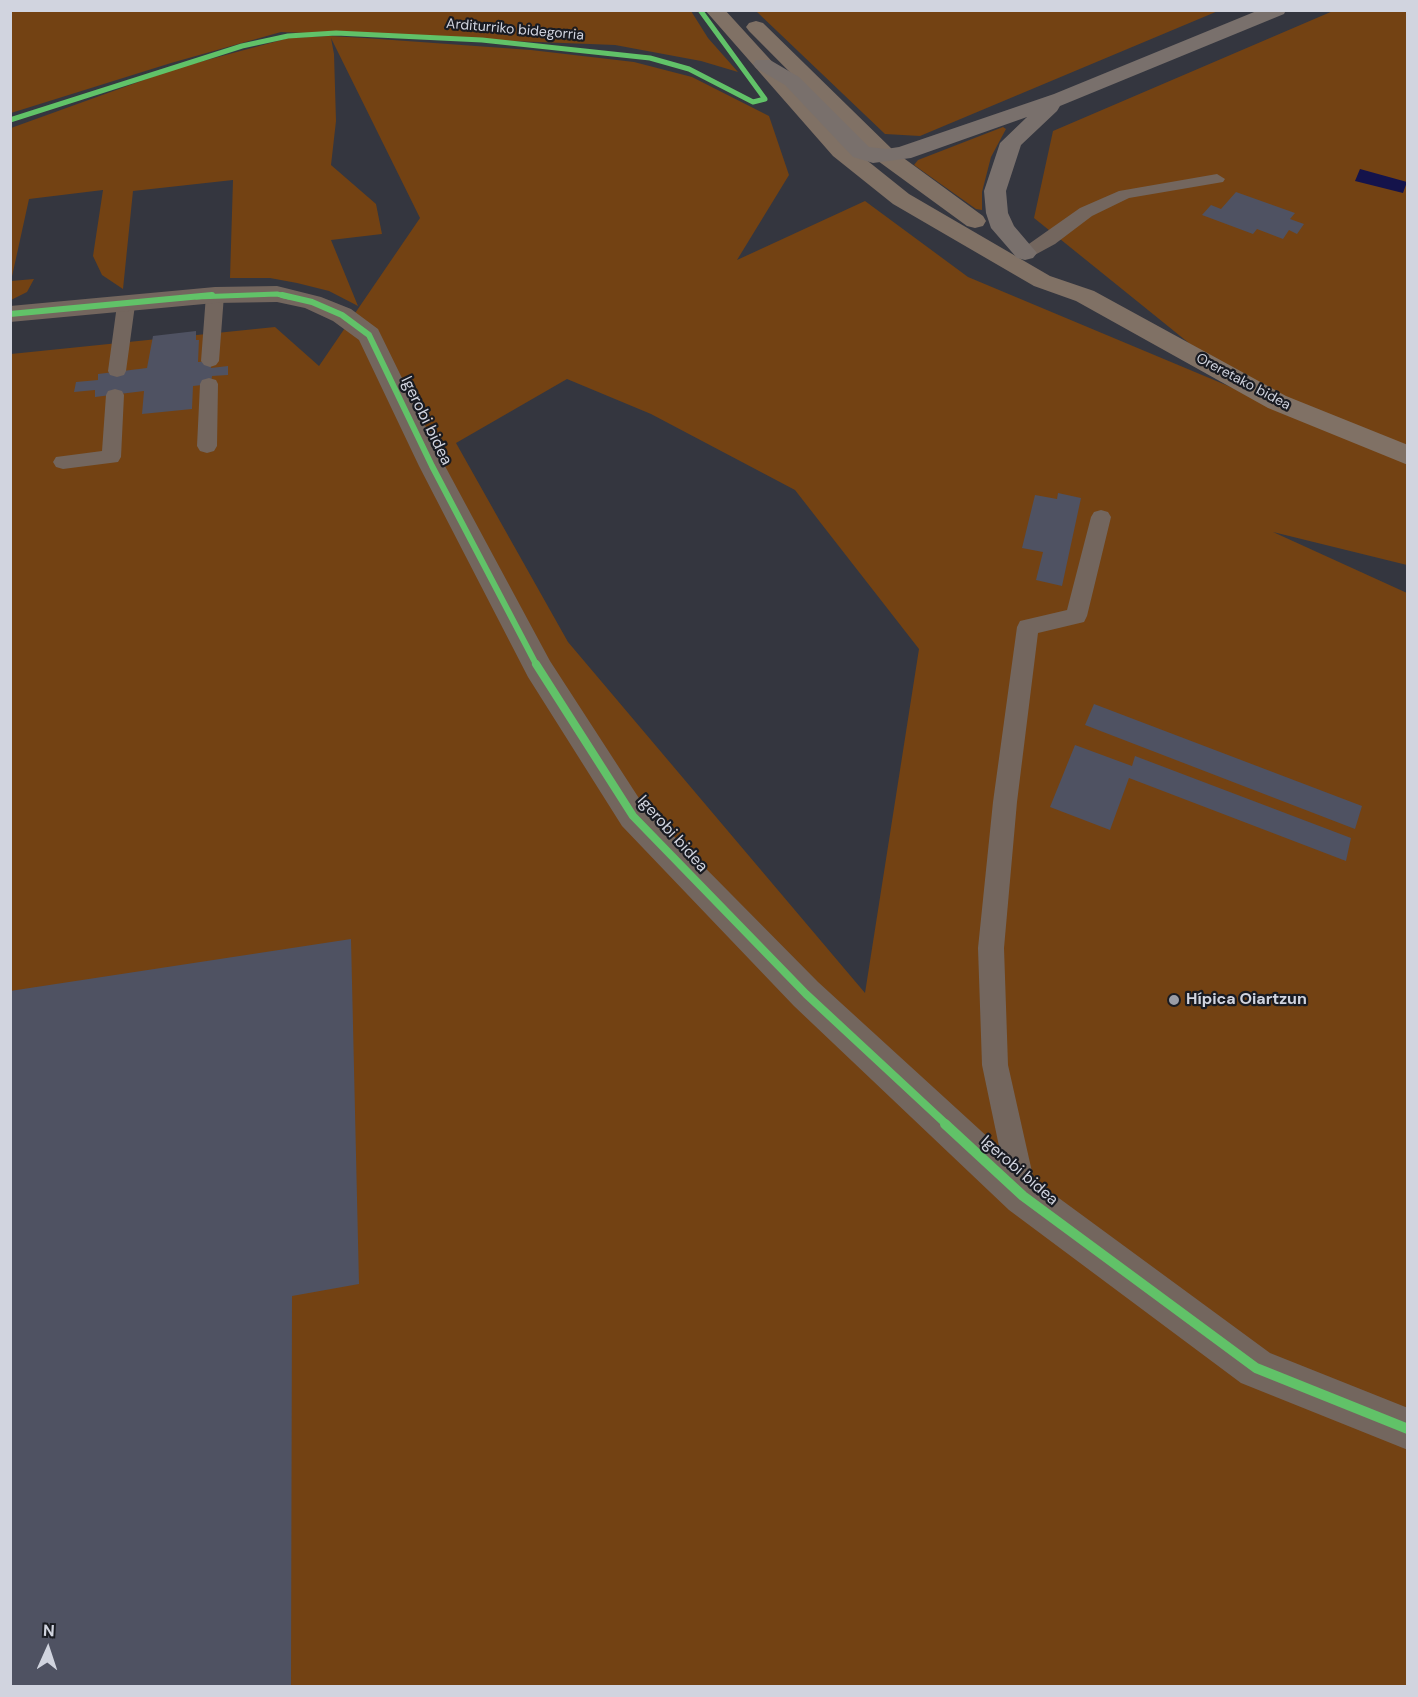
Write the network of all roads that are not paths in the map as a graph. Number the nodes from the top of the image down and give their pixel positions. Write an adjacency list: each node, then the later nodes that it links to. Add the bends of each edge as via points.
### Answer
1 (714, 10): 4 (main road)
2 (740, 10): 6 (main road)
3 (1277, 10): 5 (highway)
4 (763, 64): 6 (highway, via 792,81 861,152); 10 (main road, via 841,151 901,199 1042,281)
5 (1061, 98): 6 (highway); 8 (highway, via 1011,143 995,191 997,213 1004,228)
6 (886, 156): 8 (main road)
7 (1217, 178): 8 (lane, via 1125,194 1086,212)
8 (1026, 253): 10 (main road, via 1068,279)
9 (215, 295): 11 (street, Igerobi bidea); 13 (lane); 21 (street, Igerobi bidea, via 278,294 312,302 342,315 369,335 432,466 539,669 633,816 806,994)
10 (1085, 296): 18 (main road, Oreretako bidea, via 1277,402)
11 (126, 305): 12 (street, Igerobi bidea); 14 (lane)
12 (10, 314)
13 (210, 361)
14 (117, 371)
15 (209, 384): 17 (lane)
16 (115, 395): 19 (lane, via 111,457)
17 (207, 446)
18 (1407, 456)
19 (63, 462)
20 (1101, 517): 21 (lane, via 1076,616 1028,627 1005,802 991,948 995,1065)
21 (1023, 1196): 22 (street, Igerobi bidea, via 1256,1368)
22 (1407, 1428)

